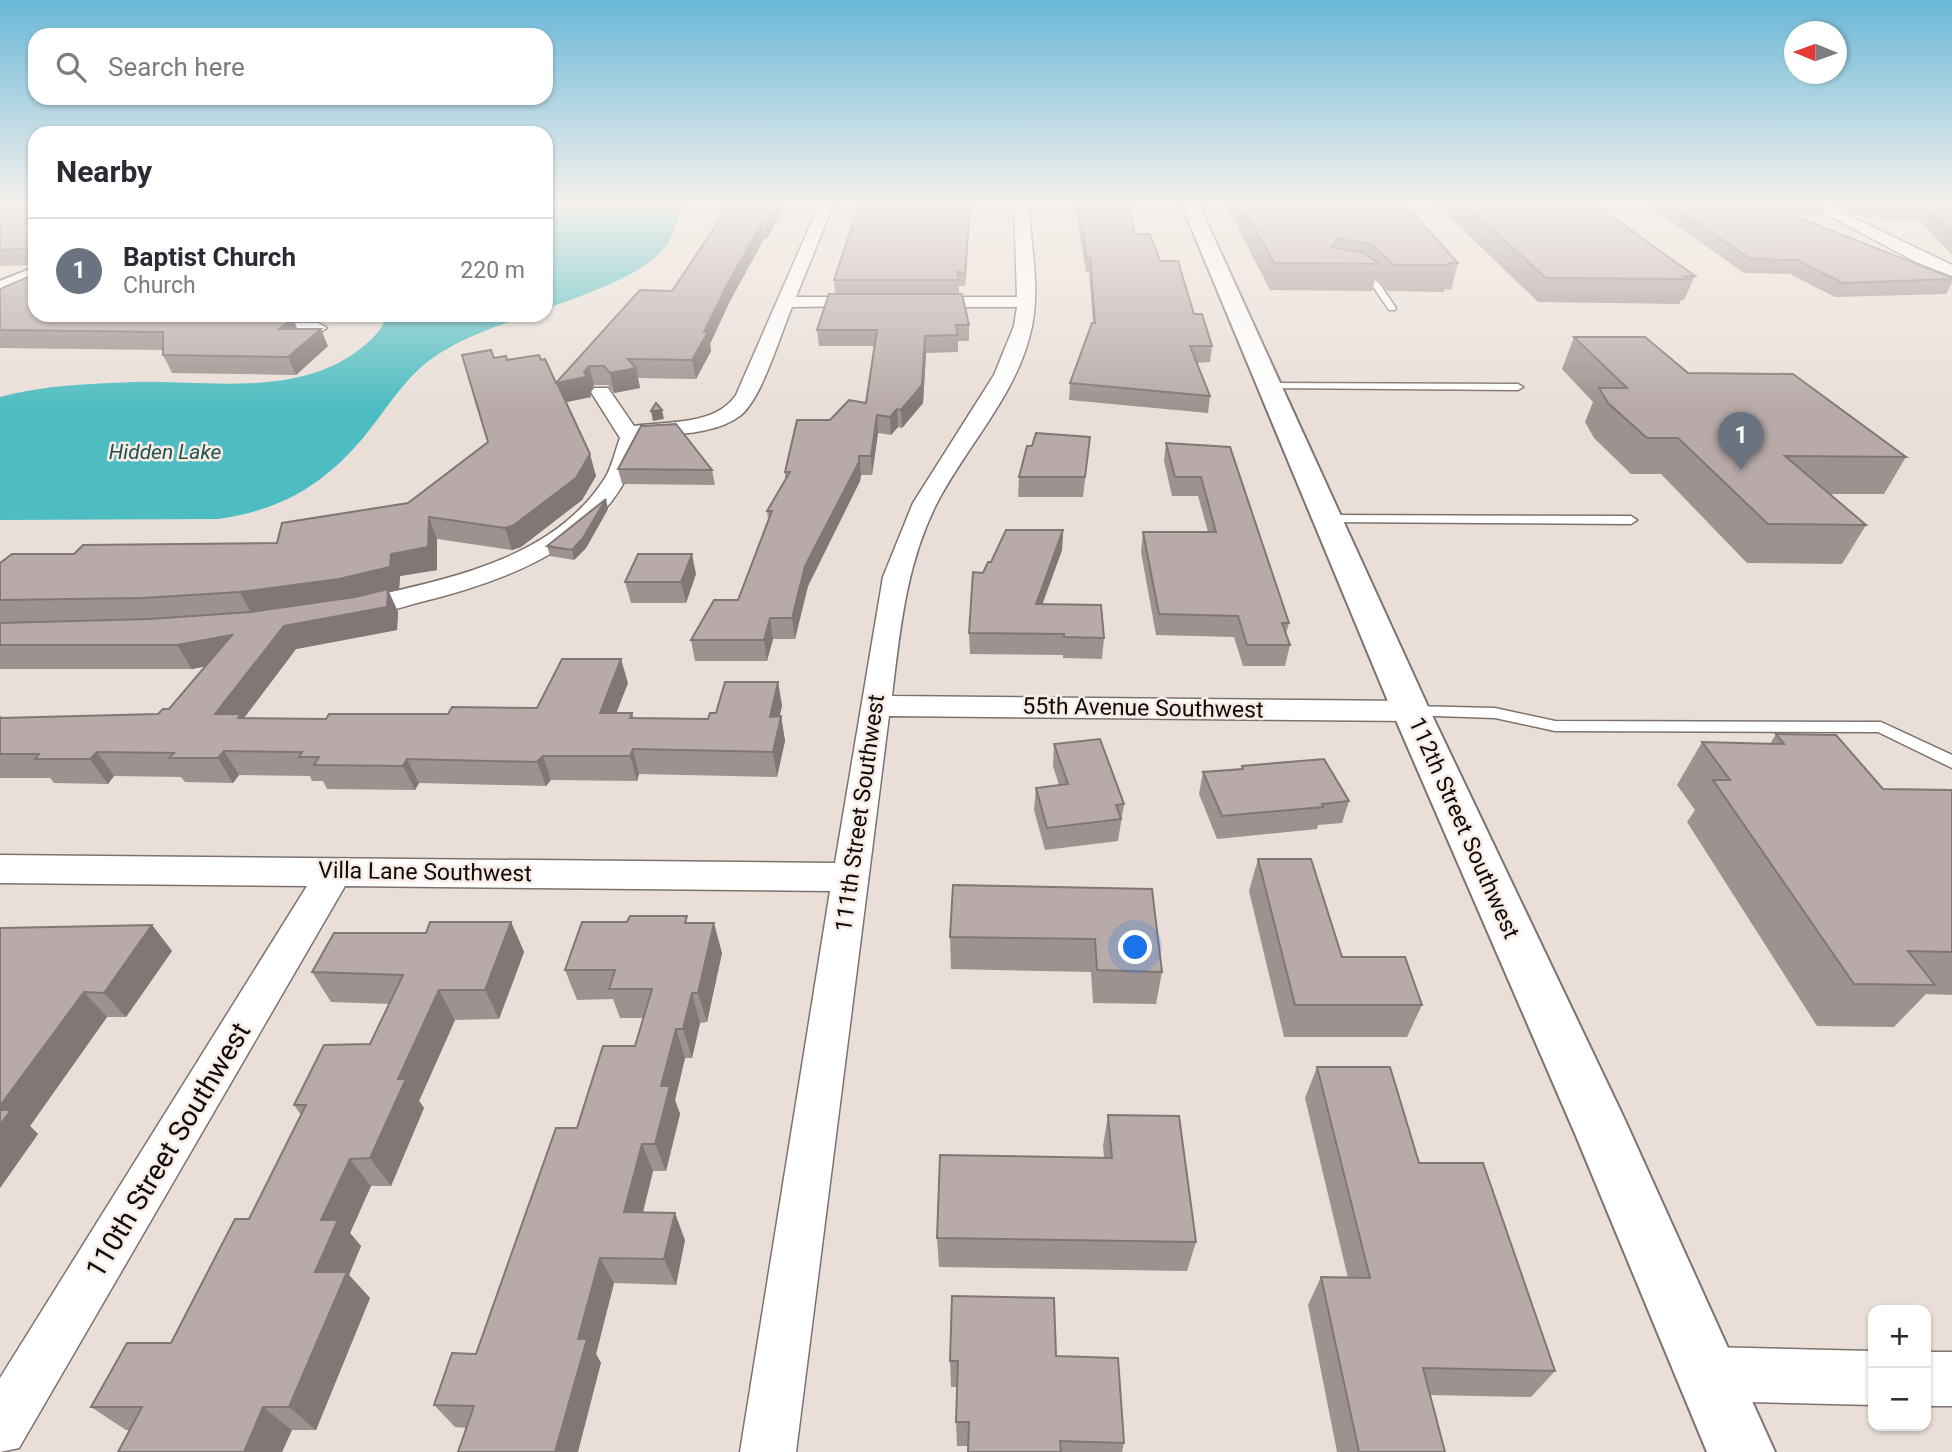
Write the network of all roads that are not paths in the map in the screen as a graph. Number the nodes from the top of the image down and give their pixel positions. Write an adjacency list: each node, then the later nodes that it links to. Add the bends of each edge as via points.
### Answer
1 (799, 271): 7 (street)
2 (1024, 271): 8 (street, 111th Street Southwest)
3 (1218, 271): 12 (street, 112th Street Southwest)
4 (1358, 271): 9 (lane, via 1368,274)
5 (28, 276): 6 (street)
6 (5, 284)
7 (786, 302): 8 (street); 15 (street, via 746,395 733,411 707,421)
8 (1026, 302): 19 (street, 111th Street Southwest, via 1020,339 999,383 930,493 902,555 892,590)
9 (1392, 308)
10 (240, 328): 11 (street)
11 (318, 328)
12 (1268, 386): 13 (lane); 16 (street, 112th Street Southwest)
13 (1518, 387)
14 (601, 392): 15 (street)
15 (628, 433): 18 (street, via 628,452 608,489 563,536 537,552 460,584)
16 (1329, 519): 17 (lane); 20 (street, 112th Street Southwest)
17 (1631, 520)
18 (327, 614)
19 (875, 706): 20 (street, 55th Avenue Southwest); 24 (street, 111th Street Southwest)
20 (1411, 711): 21 (lane, via 1495,713 1555,726 1881,727); 25 (street, 112th Street Southwest)
21 (1952, 762)
22 (0, 869): 23 (street, Villa Lane Southwest)
23 (335, 871): 24 (street, Villa Lane Southwest); 29 (street, 110th Street Southwest)
24 (850, 877): 30 (street, 111th Street Southwest)
25 (1707, 1374): 26 (street); 31 (street, 112th Street Southwest)
26 (1868, 1378)
27 (1931, 1379): 28 (street)
28 (1952, 1379)
29 (0, 1429)
30 (768, 1452)
31 (1741, 1452)

